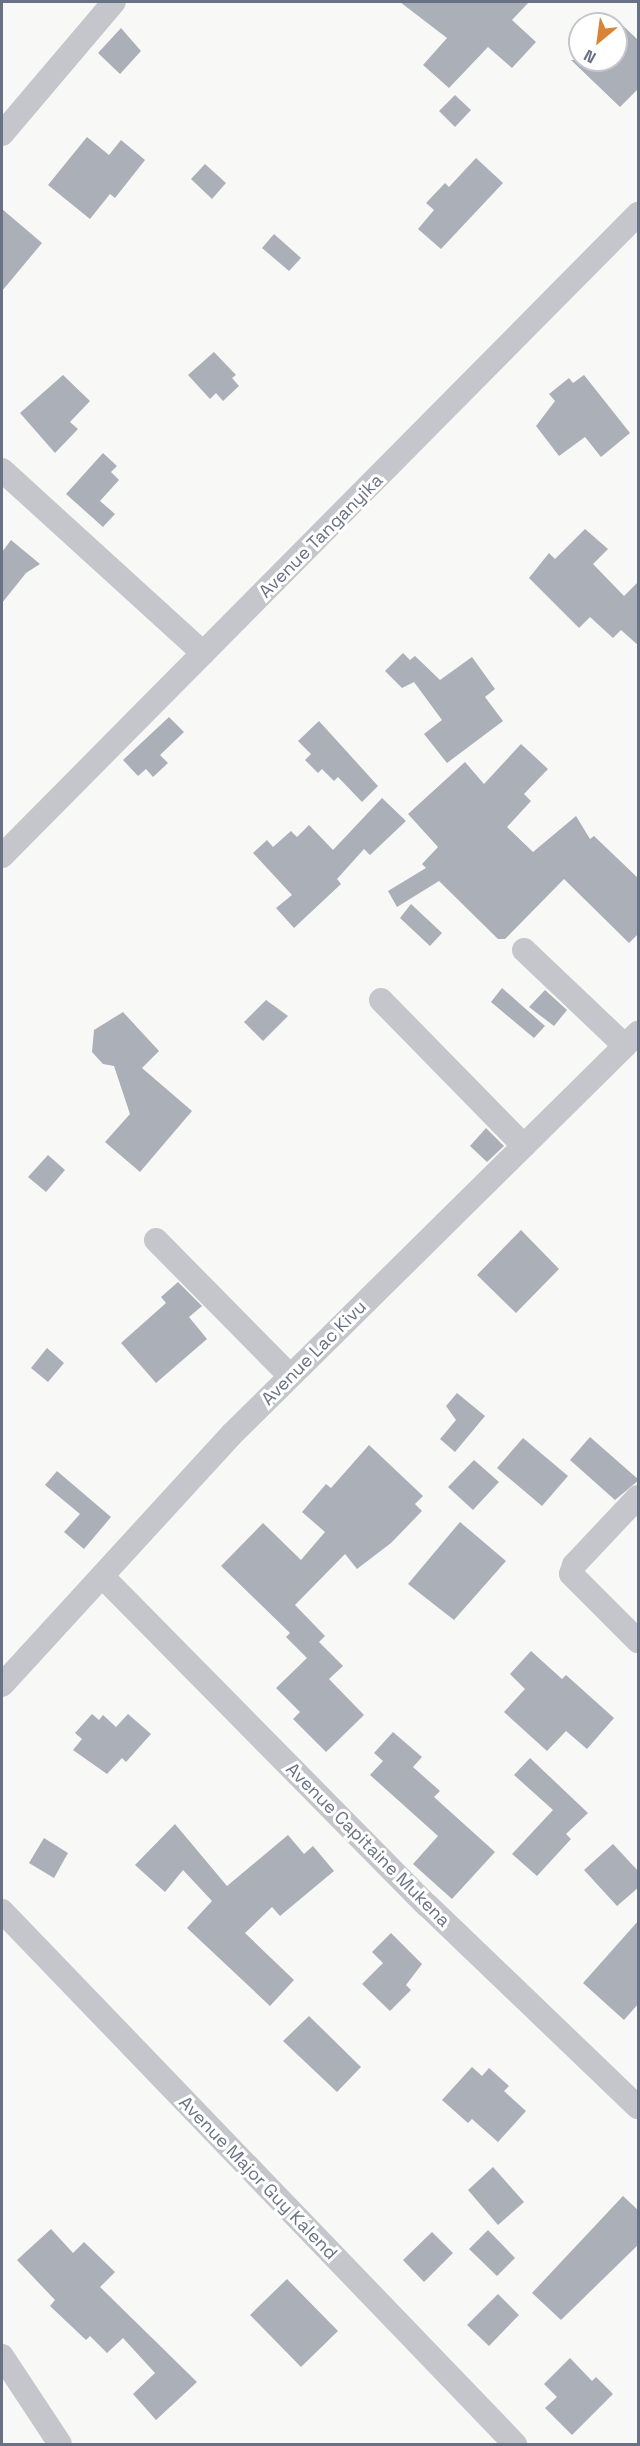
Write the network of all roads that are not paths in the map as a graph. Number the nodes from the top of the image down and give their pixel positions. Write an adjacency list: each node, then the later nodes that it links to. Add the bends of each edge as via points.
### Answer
1 (114, 2): 2 (street)
2 (2, 134)
3 (639, 214): 5 (street, Avenue Tanganyika)
4 (2, 470): 5 (street)
5 (203, 654): 6 (street, Avenue Tanganyika)
6 (2, 856)
7 (524, 950): 9 (street)
8 (381, 1000): 10 (street)
9 (632, 1039): 10 (street, Avenue Lac Kivu)
10 (524, 1146): 12 (street, Avenue Lac Kivu)
11 (156, 1240): 12 (street)
12 (290, 1376): 14 (street, Avenue Lac Kivu)
13 (639, 1497): 15 (street, via 572,1569 573,1581)
14 (103, 1577): 16 (street, Avenue Lac Kivu); 18 (street, Avenue Capitaine Mukena, via 428,1905)
15 (639, 1641)
16 (2, 1685)
17 (2, 1911): 21 (street, Avenue Major Guy Kalend)
18 (639, 2107)
19 (2, 2356): 20 (street)
20 (60, 2445)
21 (515, 2445)

